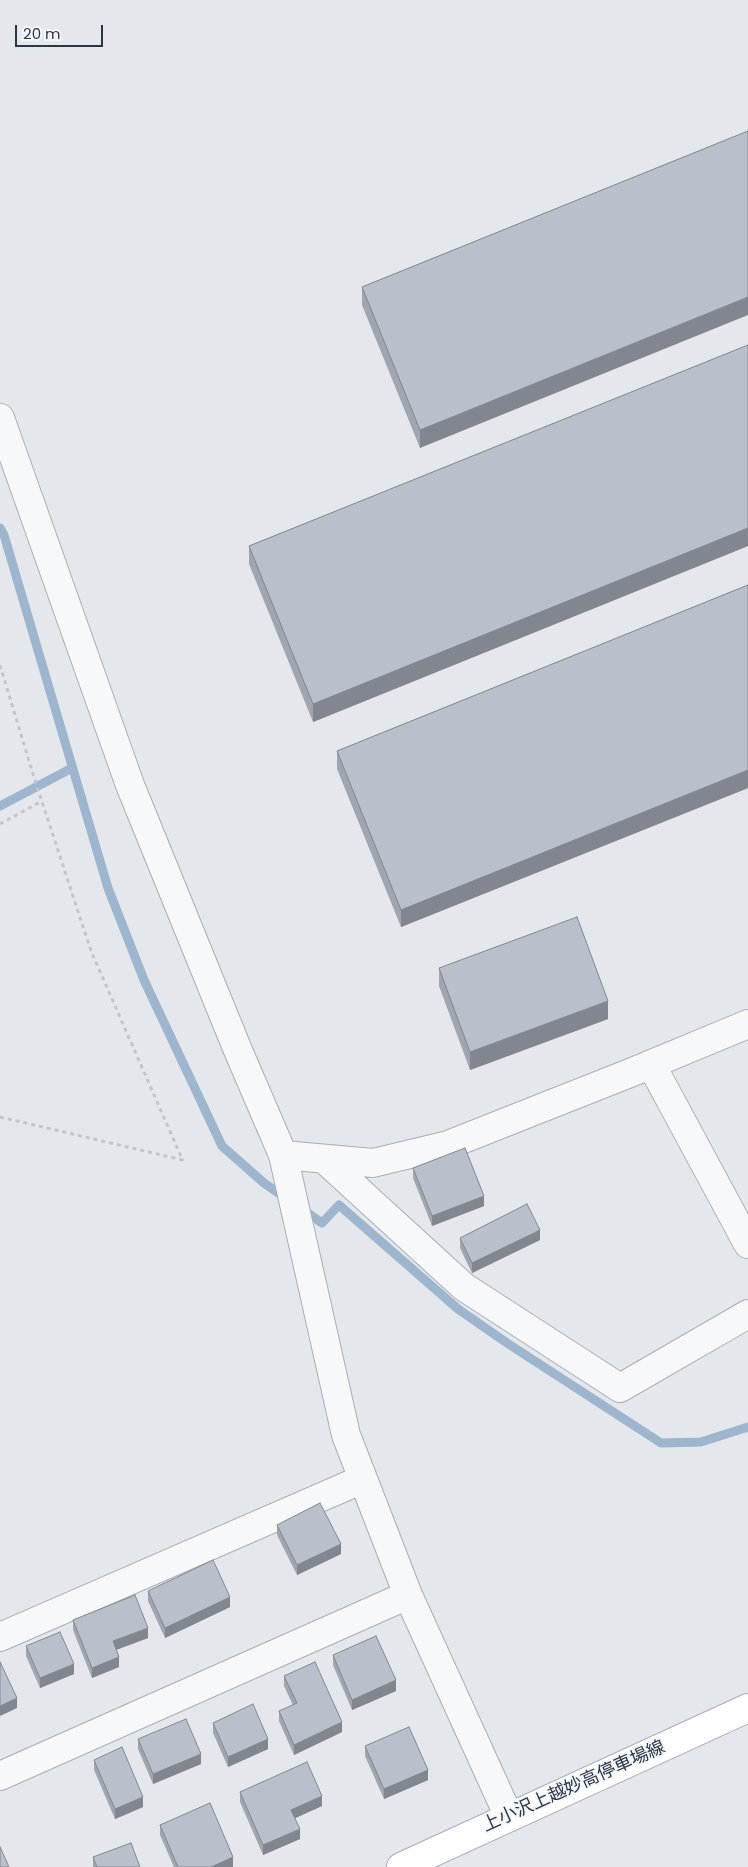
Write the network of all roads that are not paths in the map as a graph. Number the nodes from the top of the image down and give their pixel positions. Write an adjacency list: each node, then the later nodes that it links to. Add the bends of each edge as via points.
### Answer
1 (0, 418): 4 (street, via 130,785)
2 (748, 1024): 3 (street)
3 (651, 1064): 5 (street, via 448,1145 373,1163); 6 (street)
4 (282, 1155): 5 (street); 8 (street, via 346,1435)
5 (325, 1160): 7 (street, via 464,1287 620,1388)
6 (748, 1244)
7 (748, 1314)
8 (363, 1479): 9 (street); 10 (street)
9 (408, 1595): 12 (street); 13 (street)
10 (0, 1637)
11 (748, 1708): 13 (main road, 上小沢上越妙高停車場線)
12 (0, 1776)
13 (509, 1817): 14 (main road, 上小沢上越妙高停車場線)
14 (401, 1867)

